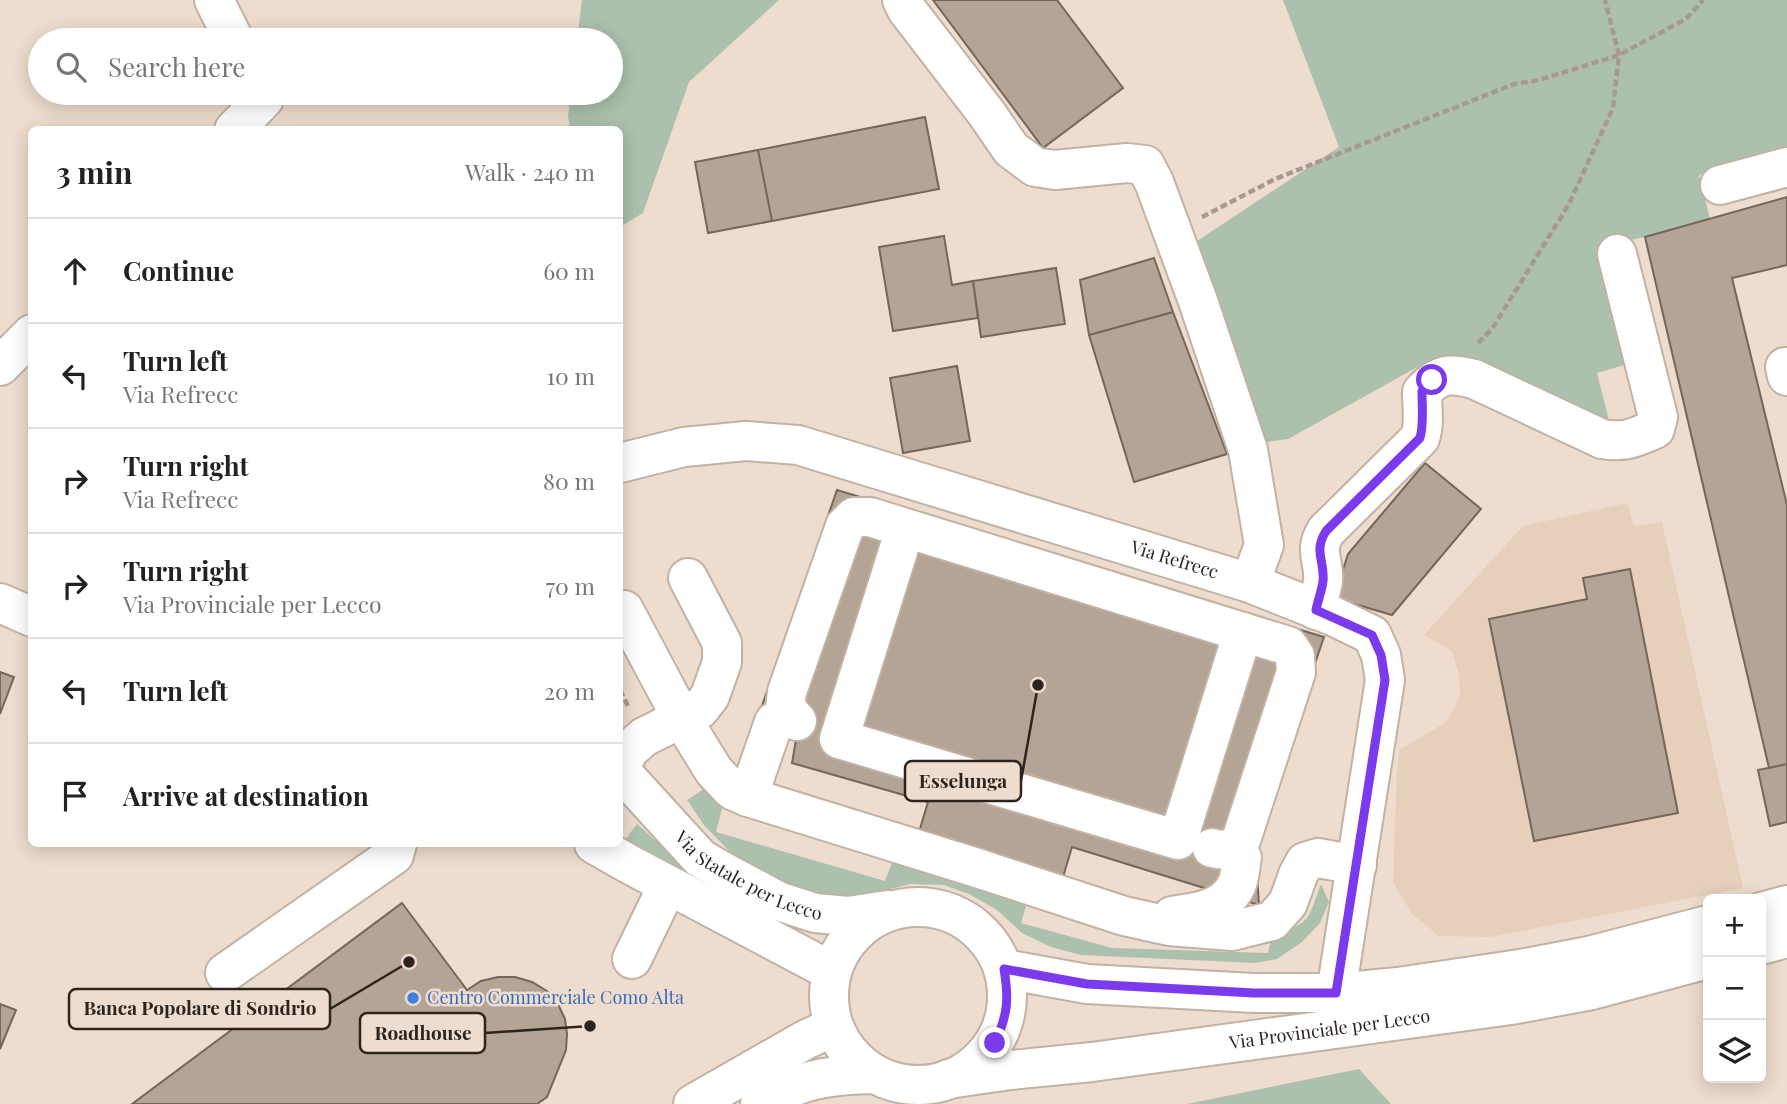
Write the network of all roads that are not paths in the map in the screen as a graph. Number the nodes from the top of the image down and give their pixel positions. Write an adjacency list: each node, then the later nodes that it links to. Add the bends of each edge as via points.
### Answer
1 (215, 0): 3 (main road)
2 (902, 0): 14 (main road, via 1011,149 1035,167 1055,170 1127,163 1145,166 1154,181 1248,450 1264,545)
3 (228, 28)
4 (268, 107): 5 (main road)
5 (240, 126)
6 (1787, 167): 7 (main road)
7 (1720, 185)
8 (1617, 254): 17 (main road, via 1658,417 1655,429 1629,440 1602,439 1474,379 1445,375 1432,380 1422,391 1420,438 1320,540 1323,580)
9 (28, 338): 10 (main road)
10 (0, 366)
11 (623, 462): 14 (main road, Via Refrecc, via 684,447 746,441 798,445)
12 (905, 529): 19 (main road); 19 (main road, via 839,739 1178,840); 22 (main road, via 870,517 854,517 845,526 787,692 785,721)
13 (688, 578): 20 (main road, via 722,643 722,662 710,696 700,709)
14 (1250, 583): 17 (main road, Via Refrecc)
15 (0, 603): 18 (main road)
16 (625, 610): 20 (main road)
17 (1316, 610): 25 (main road, Via Refrecc, via 1372,635 1381,655 1385,680)
18 (28, 615)
19 (1242, 632): 30 (main road, via 1288,646 1295,656 1296,672 1240,844 1222,851 1227,853 1237,885 1223,903 1205,909 1172,916)
20 (682, 719): 21 (main road, via 644,737 629,750); 22 (main road, via 714,771 732,790)
21 (623, 774): 28 (main road, Via Statale per Lecco, via 700,858 778,901 815,914 848,916)
22 (748, 797): 30 (main road)
23 (396, 847): 38 (main road, via 394,855)
24 (599, 847): 26 (main road)
25 (1357, 865): 30 (main road, via 1318,858 1306,862 1288,902 1272,921 1232,931 1169,926); 39 (main road, Via Refrecc)
26 (668, 885): 34 (main road); 37 (main road)
27 (1787, 905): 29 (main road)
28 (893, 909): 36 (main road, via 919,906 948,911 974,925 991,943); 37 (main road, via 864,923 844,944)
29 (1766, 911)
30 (1124, 916)
31 (1703, 926): 39 (main road, Via Provinciale per Lecco, via 1520,969)
32 (1787, 938): 33 (main road)
33 (1766, 944)
34 (632, 959)
35 (1703, 960): 42 (main road, Via Provinciale per Lecco, via 1592,990 1511,1005)
36 (1004, 969): 39 (main road, Via Provinciale per Lecco, via 1087,984); 42 (main road, via 1008,996 1004,1024 995,1043 975,1065)
37 (831, 971): 40 (main road, via 828,992)
38 (225, 973)
39 (1336, 993)
40 (833, 1027): 41 (main road, via 842,1045); 43 (main road)
41 (873, 1074): 42 (main road, via 911,1086); 44 (main road, via 839,1075 794,1086)
42 (948, 1079)
43 (693, 1104)
44 (760, 1104)

